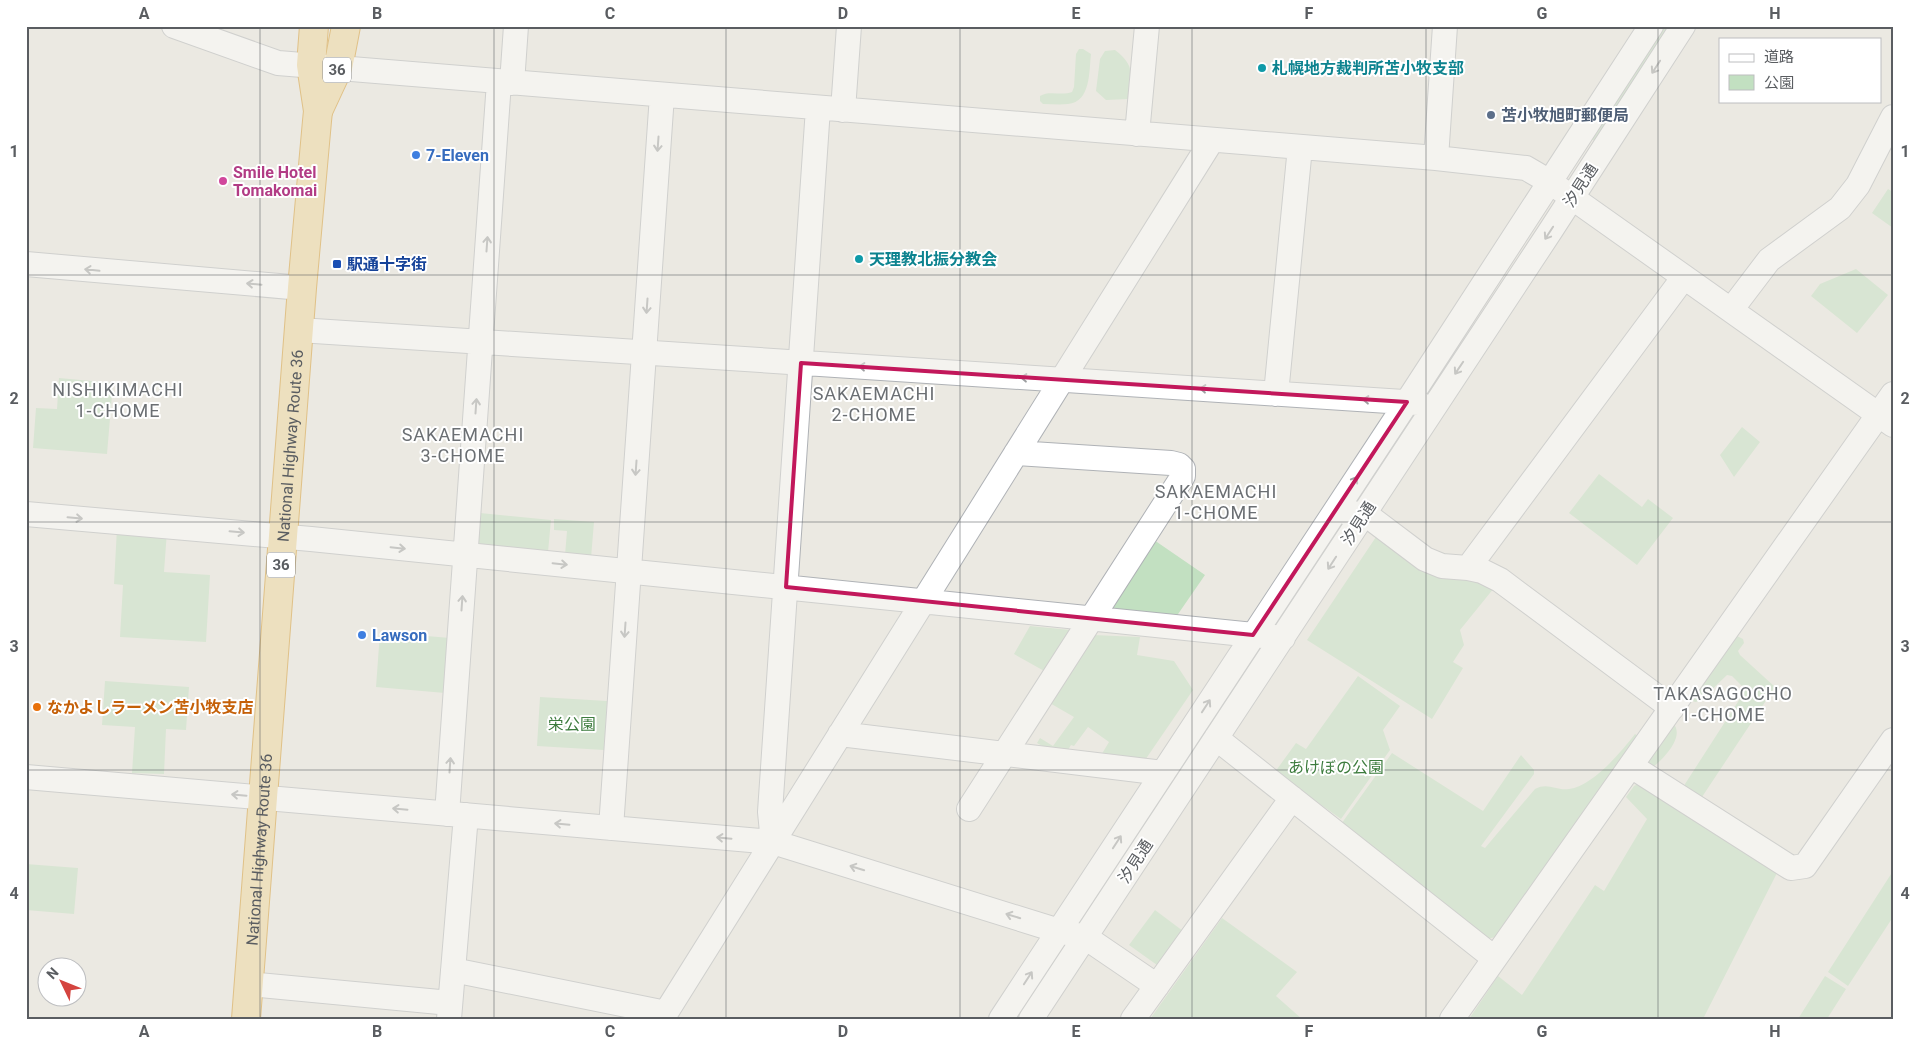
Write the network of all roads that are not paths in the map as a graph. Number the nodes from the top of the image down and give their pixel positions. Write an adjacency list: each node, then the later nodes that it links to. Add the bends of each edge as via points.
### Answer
1 (174, 26): 10 (street, via 266,60)
2 (314, 26): 10 (highway, National Highway Route 36 / 36)
3 (346, 26): 11 (highway, National Highway Route 36 / 36)
4 (516, 26): 12 (street)
5 (849, 26): 15 (street)
6 (1147, 26): 18 (street)
7 (1445, 26): 21 (street)
8 (1651, 26): 22 (street, 汐見通)
9 (1683, 26): 23 (street, 汐見通, one-way to 23)
10 (311, 65): 11 (street); 16 (highway, National Highway Route 36 / 36)
11 (338, 68): 12 (street); 16 (highway, National Highway Route 36 / 36)
12 (505, 82): 13 (street); 29 (street, one-way to 12)
13 (662, 95): 14 (street); 30 (street, one-way to 30)
14 (818, 108): 15 (street); 31 (street)
15 (843, 110): 18 (street)
16 (318, 111): 26 (highway, National Highway Route 36 / 36)
17 (1893, 117): 27 (street, via 1858,185 1840,208 1769,260)
18 (1137, 134): 19 (street)
19 (1212, 140): 20 (street); 32 (street)
20 (1300, 147): 21 (street); 33 (street)
21 (1436, 158): 22 (street, via 1526,168)
22 (1550, 182): 23 (street); 35 (street, 汐見通)
23 (1572, 198): 25 (street); 36 (street, 汐見通, one-way to 36)
24 (26, 264): 26 (street, one-way to 24)
25 (1684, 277): 27 (street); 44 (street)
26 (302, 288): 28 (highway, National Highway Route 36 / 36)
27 (1731, 310): 37 (street)
28 (299, 330): 29 (street); 42 (highway, National Highway Route 36 / 36)
29 (480, 342): 30 (street); 43 (street, one-way to 29)
30 (644, 353): 31 (street); 45 (street, one-way to 45)
31 (801, 363): 32 (street, one-way to 31); 46 (street)
32 (1063, 380): 33 (street, one-way to 32); 38 (street)
33 (1276, 394): 35 (street, one-way to 33)
34 (1893, 394): 37 (street)
35 (1407, 402): 36 (street); 41 (street, 汐見通, one-way to 35)
36 (1436, 404): 39 (street, 汐見通)
37 (1886, 420): 51 (street)
38 (1016, 453): 47 (street); 48 (street, via 1171,463 1184,469 1183,476)
39 (1364, 513): 41 (street); 44 (street, via 1425,559 1442,566); 50 (street, 汐見通, one-way to 50)
40 (26, 514): 42 (street, one-way to 42)
41 (1332, 514): 49 (street, 汐見通)
42 (283, 536): 43 (street, one-way to 43); 59 (highway, National Highway Route 36 / 36)
43 (465, 554): 45 (street, one-way to 45); 62 (street, one-way to 43)
44 (1468, 568): 51 (street, via 1500,580)
45 (629, 571): 46 (street); 63 (street, one-way to 63)
46 (786, 587): 47 (street); 64 (street, via 770,812)
47 (923, 602): 48 (street); 52 (street)
48 (1090, 619): 49 (street); 55 (street)
49 (1253, 635): 50 (street); 57 (street, 汐見通, one-way to 49)
50 (1282, 638): 53 (street, 汐見通)
51 (1672, 708): 56 (street)
52 (840, 734): 55 (street); 64 (street)
53 (1216, 738): 60 (street); 66 (street, 汐見通)
54 (1893, 740): 56 (street, via 1805,866 1791,868)
55 (1003, 754): 57 (street); 61 (street)
56 (1632, 766): 67 (street)
57 (1162, 773): 65 (street, 汐見通, one-way to 57)
58 (26, 777): 59 (street, one-way to 58)
59 (263, 797): 62 (street, one-way to 59); 69 (highway, National Highway Route 36 / 36)
60 (1292, 798): 67 (street); 70 (street)
61 (969, 809)
62 (456, 814): 63 (street, one-way to 62); 68 (street)
63 (611, 828): 64 (street, one-way to 63)
64 (773, 842): 65 (street, one-way to 64); 72 (street)
65 (1059, 931): 66 (street); 74 (street, 汐見通, one-way to 65)
66 (1085, 936): 70 (street); 75 (street, 汐見通)
67 (1494, 958): 77 (street)
68 (453, 970): 71 (street); 72 (street)
69 (249, 984): 71 (street); 73 (highway, National Highway Route 36 / 36)
70 (1157, 986): 76 (street)
71 (449, 1011)
72 (664, 1016)
73 (246, 1019)
74 (1001, 1019)
75 (1031, 1019)
76 (1133, 1019)
77 (1452, 1019)

